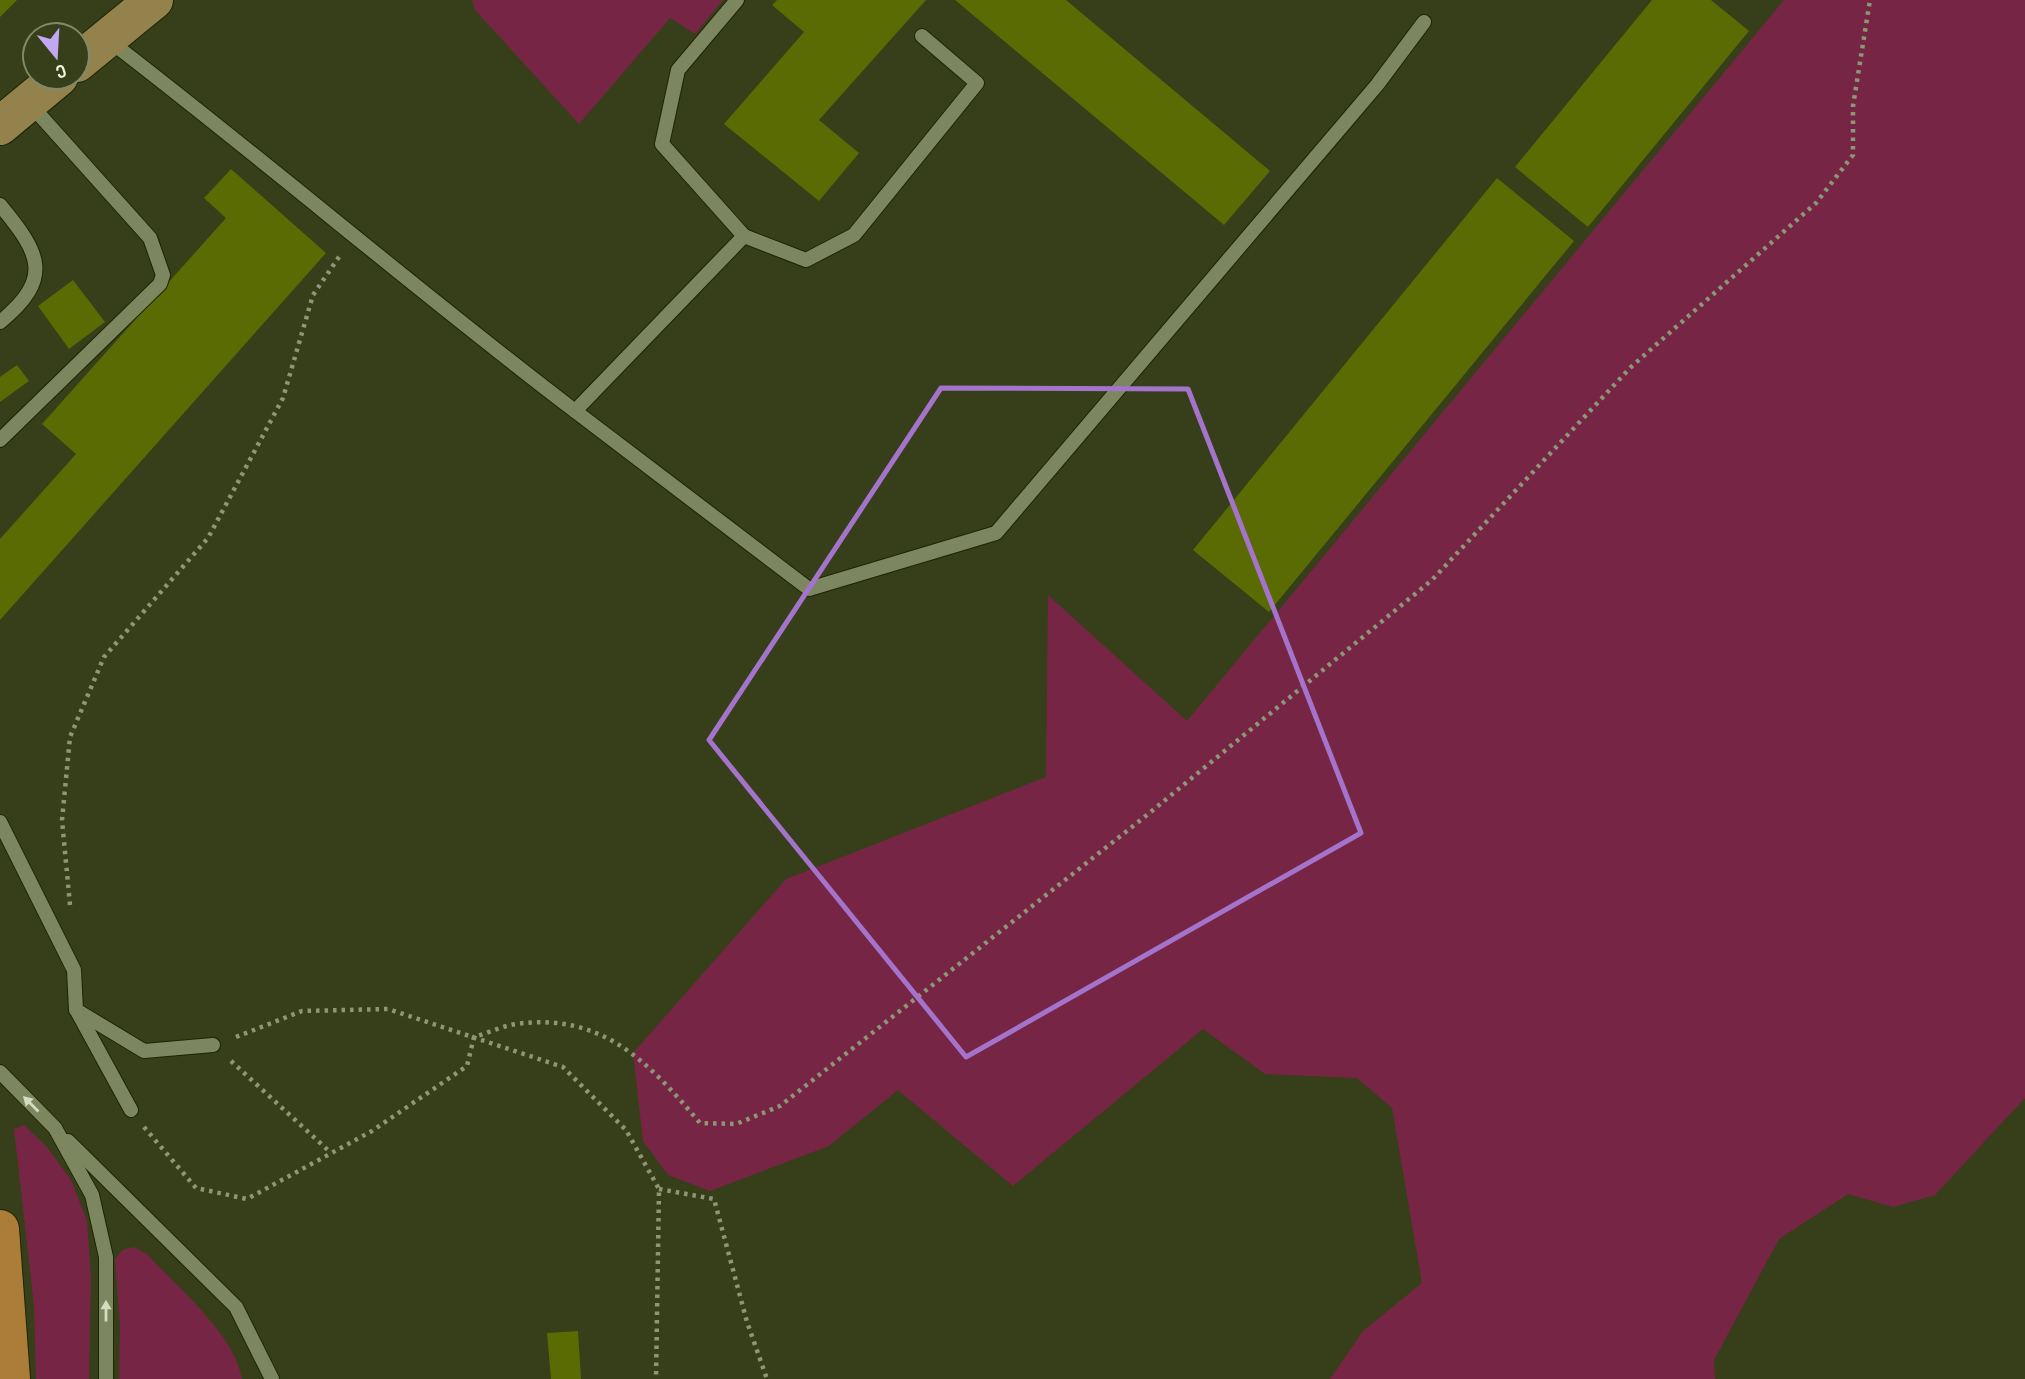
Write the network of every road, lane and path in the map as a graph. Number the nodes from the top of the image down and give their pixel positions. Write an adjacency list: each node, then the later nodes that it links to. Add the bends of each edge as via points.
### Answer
1 (737, 0): 12 (lane, via 678,70 662,144)
2 (1870, 0): 19 (path, via 1853,106 1853,155 1816,203 1631,368 1432,580 1147,815 780,1106 736,1124 700,1123 658,1074 607,1035 557,1024 515,1024)
3 (151, 3): 6 (main road)
4 (1424, 22): 14 (lane, via 1377,85 996,533 809,589)
5 (922, 36): 12 (lane, via 977,83 854,235 806,260)
6 (107, 39): 7 (main road); 11 (lane)
7 (91, 52)
8 (42, 91): 9 (main road)
9 (14, 114): 15 (lane, via 150,238 163,275 160,284)
10 (0, 205): 13 (lane, via 35,257 34,283 22,304)
11 (353, 236): 14 (lane); 17 (path, via 313,295 283,398 208,538 104,657 70,737 62,820 71,916)
12 (744, 236): 14 (lane)
13 (0, 322)
14 (575, 411)
15 (0, 440)
16 (0, 822): 17 (lane)
17 (62, 946): 18 (lane, via 74,970)
18 (76, 1010): 20 (lane, via 144,1051); 22 (lane)
19 (474, 1037): 20 (path, via 388,1009 302,1010); 24 (path, via 467,1066 372,1131); 25 (path, via 563,1067 626,1130)
20 (213, 1045): 24 (path)
21 (0, 1072): 23 (lane, one-way to 21)
22 (131, 1110): 24 (path, via 196,1188 247,1199)
23 (55, 1128): 28 (lane, one-way to 23, via 106,1257 92,1195); 29 (lane, via 236,1307)
24 (330, 1152)
25 (659, 1189): 30 (path); 31 (path, via 714,1199)
26 (0, 1229): 27 (main road)
27 (11, 1379)
28 (106, 1379)
29 (272, 1379)
30 (656, 1379)
31 (767, 1379)

